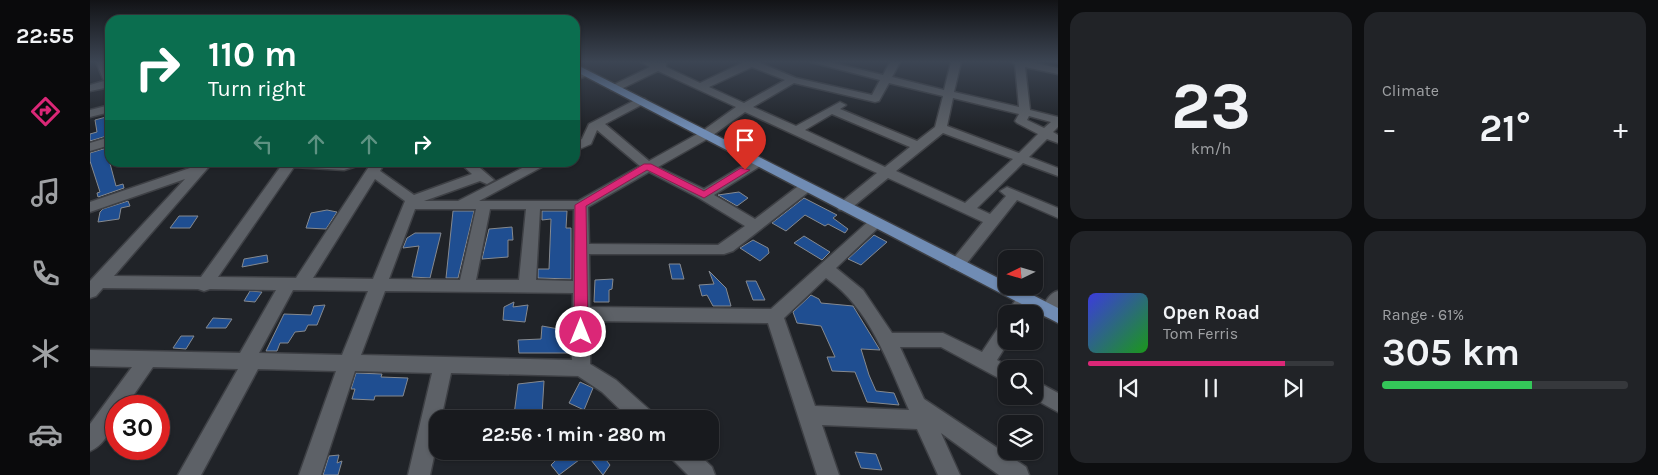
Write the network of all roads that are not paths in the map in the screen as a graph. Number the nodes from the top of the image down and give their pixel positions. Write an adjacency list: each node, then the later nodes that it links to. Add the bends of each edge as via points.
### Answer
1 (606, 84): 14 (main road)
2 (623, 84): 14 (street)
3 (694, 84): 12 (street)
4 (706, 84): 12 (street)
5 (785, 84): 18 (street)
6 (810, 84): 16 (street)
7 (882, 84): 16 (street, via 876,98)
8 (911, 84): 15 (street)
9 (951, 84): 15 (street)
10 (1021, 84): 21 (street)
11 (105, 85): 13 (street)
12 (700, 87): 18 (street)
13 (90, 88)
14 (615, 88): 17 (main road)
15 (949, 93): 21 (street); 25 (street)
16 (856, 95): 20 (street)
17 (641, 101): 24 (street); 28 (main road)
18 (744, 107): 26 (street); 28 (street)
19 (105, 110): 22 (street)
20 (832, 110): 26 (street); 32 (street)
21 (1025, 112): 23 (street); 27 (street, via 1021,121)
22 (90, 114)
23 (1058, 120): 27 (street)
24 (597, 124): 31 (street, via 587,141); 36 (street)
25 (941, 128): 32 (street); 34 (street)
26 (796, 131): 44 (street)
27 (1044, 134): 29 (street); 34 (street)
28 (705, 135): 35 (main road); 36 (street)
29 (1058, 139)
30 (105, 142): 33 (street)
31 (580, 144)
32 (918, 146): 44 (street)
33 (90, 147)
34 (1020, 157): 45 (street); 48 (street)
35 (758, 162): 49 (main road); 51 (street)
36 (647, 166): 51 (street); 56 (street)
37 (199, 167): 57 (street)
38 (202, 167): 72 (street)
39 (288, 167): 68 (street)
40 (353, 167): 43 (street)
41 (470, 167): 46 (street)
42 (535, 167): 47 (street)
43 (371, 169): 52 (street); 67 (street)
44 (886, 172): 58 (street); 59 (street)
45 (1058, 172)
46 (480, 176): 47 (street); 52 (street)
47 (497, 185): 53 (street)
48 (995, 186): 50 (street); 59 (street)
49 (806, 187): 58 (main road); 63 (street)
50 (1015, 194): 60 (street); 61 (street)
51 (704, 195): 63 (street)
52 (411, 202): 53 (street); 69 (street)
53 (459, 205): 54 (street)
54 (484, 205): 55 (street); 70 (street)
55 (533, 205): 56 (street); 71 (street)
56 (581, 205): 64 (street)
57 (90, 207)
58 (844, 207): 62 (main road)
59 (967, 209): 61 (street)
60 (1058, 212)
61 (993, 221): 65 (street)
62 (875, 223): 65 (main road); 66 (street)
63 (756, 226): 64 (street, via 719,250)
64 (581, 249): 73 (street)
65 (957, 264): 74 (main road)
66 (825, 269): 76 (street); 77 (street, via 857,294)
67 (295, 284): 68 (street); 69 (street); 81 (street)
68 (204, 285): 72 (street)
69 (379, 285): 70 (street); 82 (street)
70 (467, 286): 71 (street)
71 (527, 286): 73 (street)
72 (94, 287)
73 (581, 287): 75 (street)
74 (1019, 305)
75 (581, 314): 76 (street); 85 (street)
76 (775, 316): 91 (street)
77 (887, 340): 83 (street, via 942,340); 90 (street)
78 (998, 343): 83 (street)
79 (90, 358): 80 (street)
80 (148, 359): 81 (street); 92 (street)
81 (250, 361): 82 (street); 94 (street)
82 (349, 362): 84 (street); 95 (street)
83 (986, 362): 86 (street)
84 (443, 364): 85 (street); 96 (street)
85 (581, 368): 89 (street, via 609,386)
86 (998, 369)
87 (1043, 394): 88 (street)
88 (1058, 403)
89 (635, 410)
90 (919, 412): 91 (street); 99 (street); 100 (street)
91 (809, 415): 98 (street)
92 (90, 441)
93 (688, 460): 97 (street)
94 (189, 475)
95 (310, 475)
96 (419, 475)
97 (704, 475)
98 (828, 475)
99 (948, 475)
100 (1018, 475)

